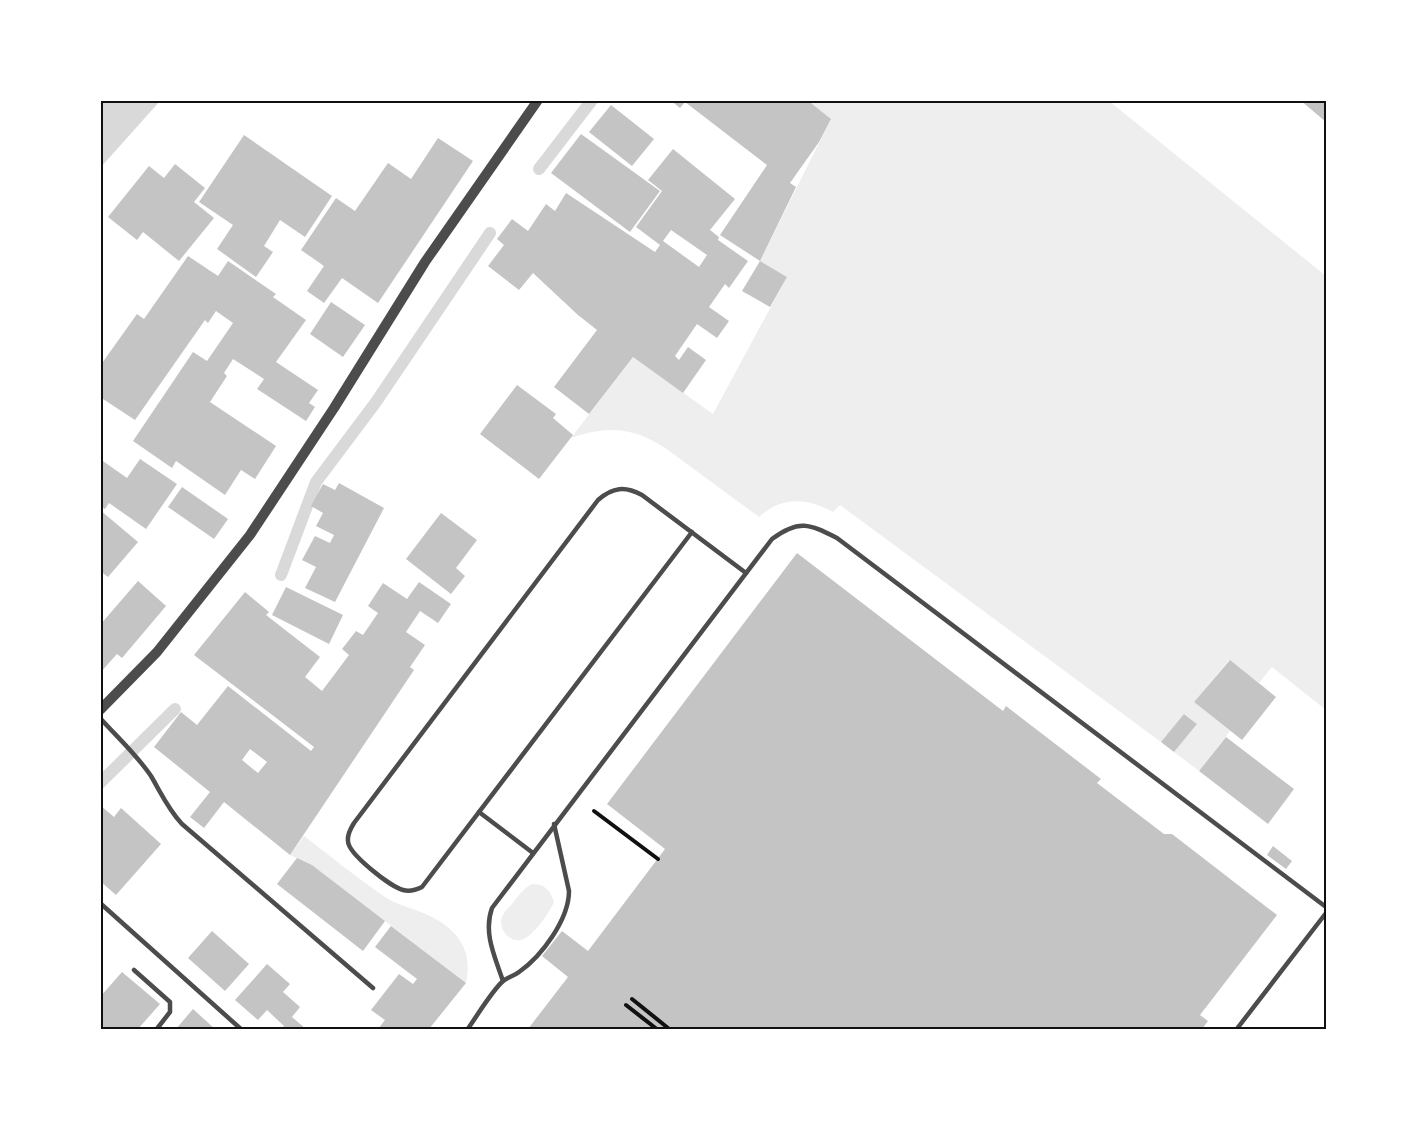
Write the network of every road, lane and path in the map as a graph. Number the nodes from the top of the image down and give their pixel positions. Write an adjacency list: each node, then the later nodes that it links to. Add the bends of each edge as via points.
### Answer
1 (538, 100): 4 (street, via 425,262 250,535 157,652)
2 (692, 532): 3 (lane); 7 (lane); 7 (lane, via 634,491 617,489 598,500 354,823 348,842 359,859 402,890 412,891 429,880)
3 (746, 573): 6 (lane); 12 (lane, via 772,539 795,526 812,525 837,538)
4 (100, 710)
5 (100, 718): 16 (lane, via 140,762 182,824)
6 (575, 797): 8 (lane); 10 (path)
7 (479, 812): 9 (lane)
8 (554, 824): 9 (lane); 15 (lane, via 568,891 566,911 533,959)
9 (533, 853): 15 (lane, via 495,902 488,919 489,938)
10 (658, 859)
11 (100, 903): 21 (lane)
12 (1326, 907)
13 (1326, 913): 24 (lane)
14 (134, 970): 20 (lane, via 170,1002 170,1012)
15 (503, 981): 22 (lane)
16 (373, 988)
17 (632, 999): 19 (path)
18 (626, 1005): 23 (path)
19 (668, 1028)
20 (156, 1029)
21 (242, 1029)
22 (466, 1029)
23 (658, 1029)
24 (1236, 1029)

